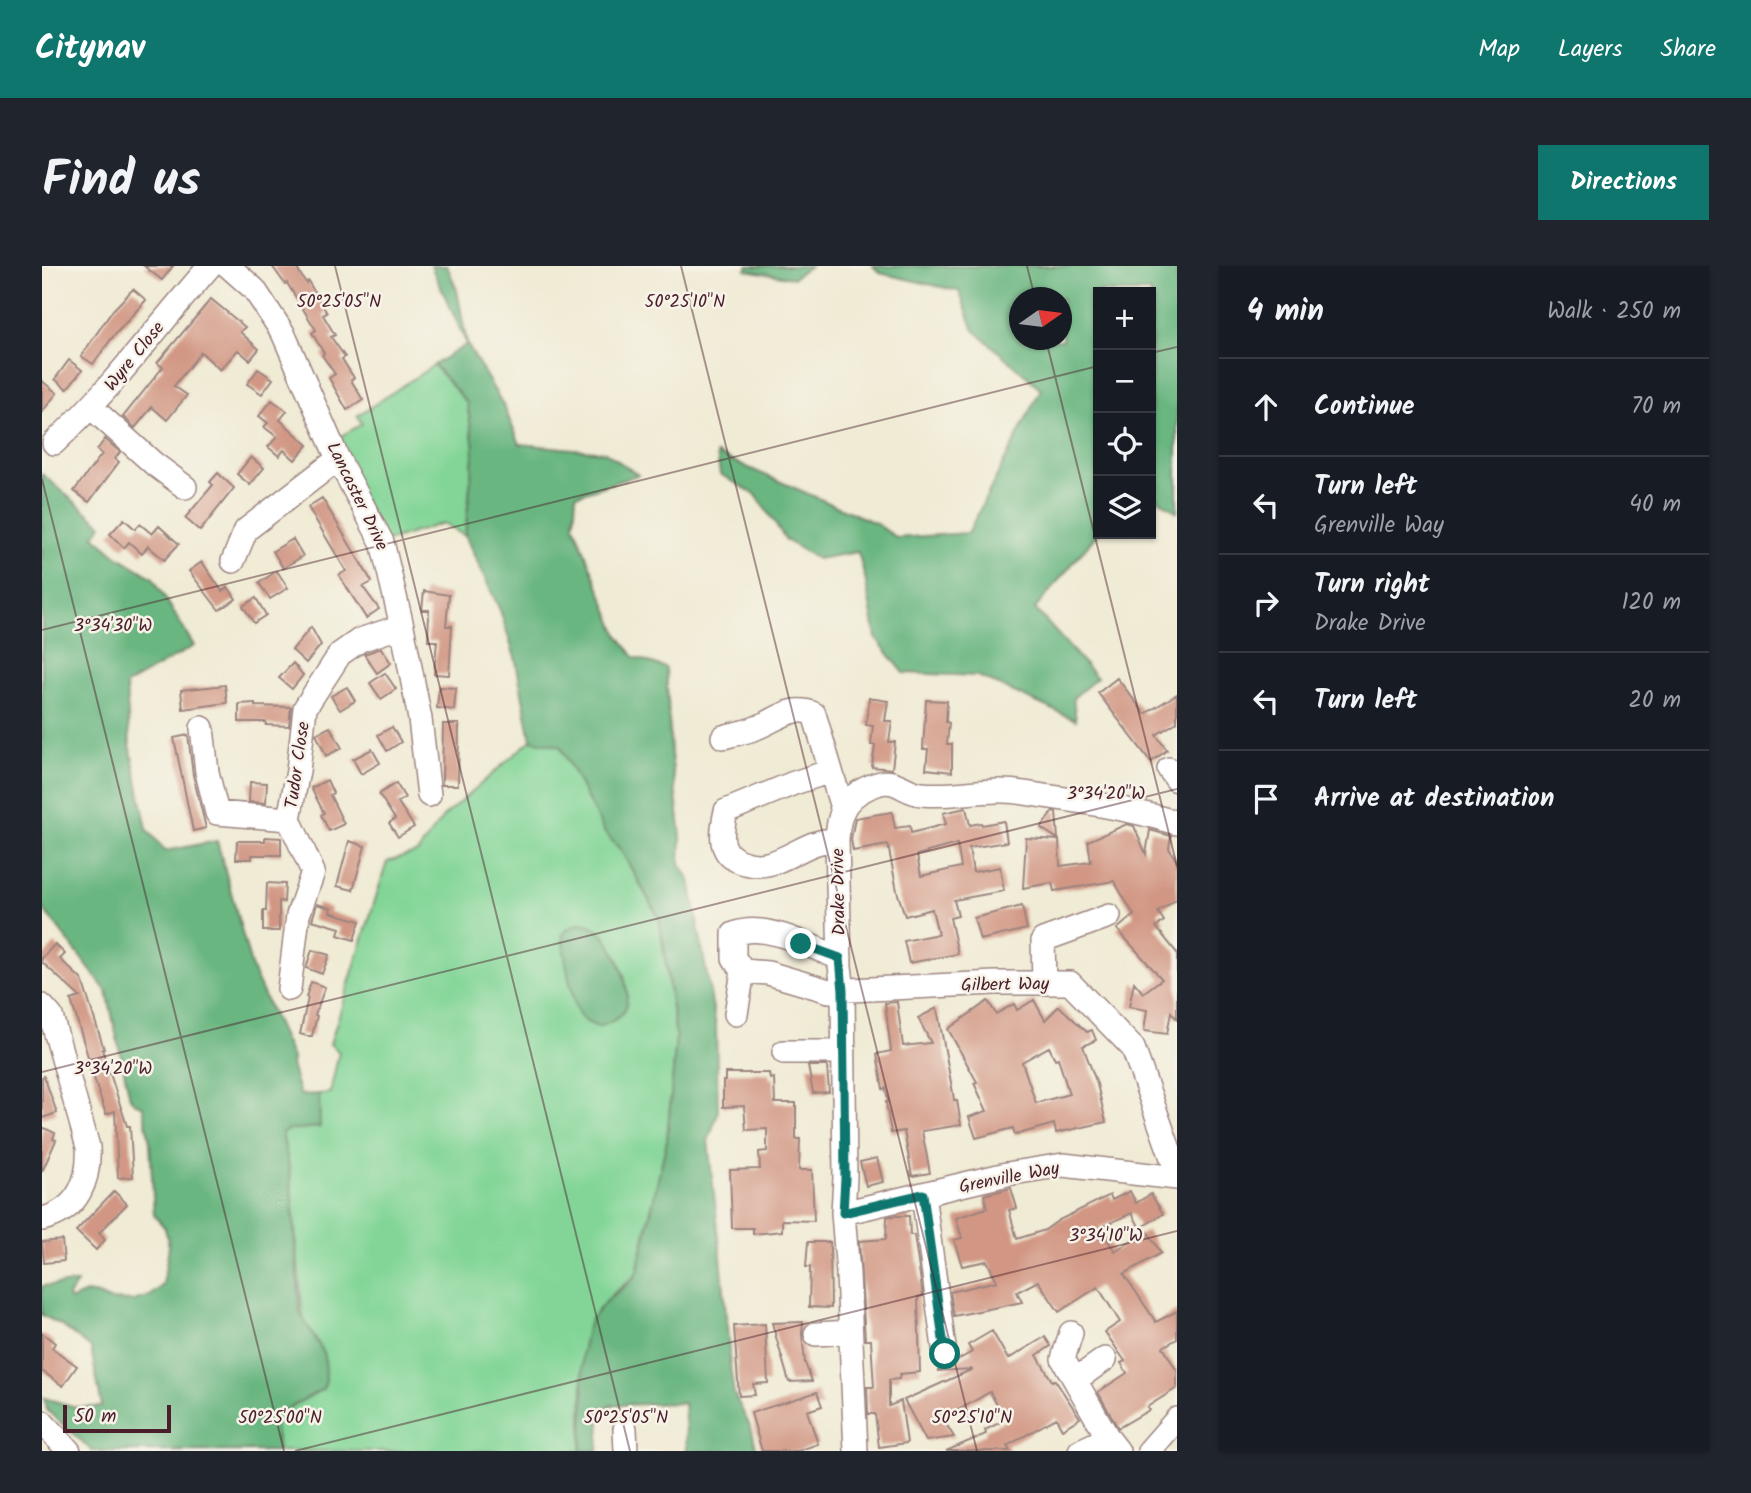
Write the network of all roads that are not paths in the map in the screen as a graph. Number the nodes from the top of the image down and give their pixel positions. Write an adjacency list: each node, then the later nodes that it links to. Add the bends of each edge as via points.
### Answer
1 (210, 266): 3 (street, Wyre Close)
2 (228, 266): 5 (street, Lancaster Drive, via 254,289 283,333)
3 (92, 408): 4 (street, Wyre Close); 6 (street)
4 (54, 443)
5 (338, 459): 7 (street, via 246,530); 8 (street, Lancaster Drive, via 382,542)
6 (185, 487)
7 (233, 561)
8 (402, 626): 12 (street, Lancaster Drive); 14 (street, Tudor Close, via 359,640 340,654 305,708)
9 (202, 728): 14 (street, via 206,772 217,813)
10 (723, 737): 11 (street, via 804,709 814,714)
11 (831, 771): 13 (street); 16 (street, via 726,811 721,834 725,850 734,860 755,865 774,863 818,841)
12 (429, 795)
13 (842, 808): 15 (street, via 862,790 895,782 920,794 1003,791 1132,810); 16 (street, Drake Drive)
14 (289, 819): 21 (street, Tudor Close, via 313,872 298,915)
15 (1177, 823)
16 (837, 840): 18 (street, Drake Drive)
17 (1109, 916): 20 (street, via 1043,940)
18 (840, 958): 19 (street, via 765,930 745,929 734,934 734,958); 22 (street, Drake Drive)
19 (743, 971): 22 (street, Gilbert Way); 24 (street)
20 (1044, 983): 22 (street, Gilbert Way); 27 (street, Gilbert Way, via 1069,983 1133,1048)
21 (289, 989)
22 (843, 991): 26 (street, Drake Drive)
23 (42, 1006): 31 (street, via 51,1016 89,1164 82,1190 71,1205)
24 (736, 1014)
25 (784, 1052): 26 (street)
26 (843, 1052): 30 (street, Drake Drive)
27 (1177, 1172)
28 (1177, 1178): 29 (street, Grenville Way, via 1063,1166)
29 (923, 1194): 30 (street, Grenville Way); 35 (street)
30 (843, 1213): 32 (street, Drake Drive)
31 (42, 1219)
32 (850, 1332): 34 (street); 42 (street, Drake Drive)
33 (1071, 1333): 37 (street, via 1063,1359)
34 (816, 1334)
35 (945, 1354)
36 (1105, 1359): 37 (street)
37 (1075, 1380): 40 (street)
38 (1177, 1419): 44 (street)
39 (42, 1422): 41 (street)
40 (1113, 1444): 43 (street)
41 (69, 1451)
42 (856, 1451)
43 (1080, 1451)
44 (1149, 1451)

